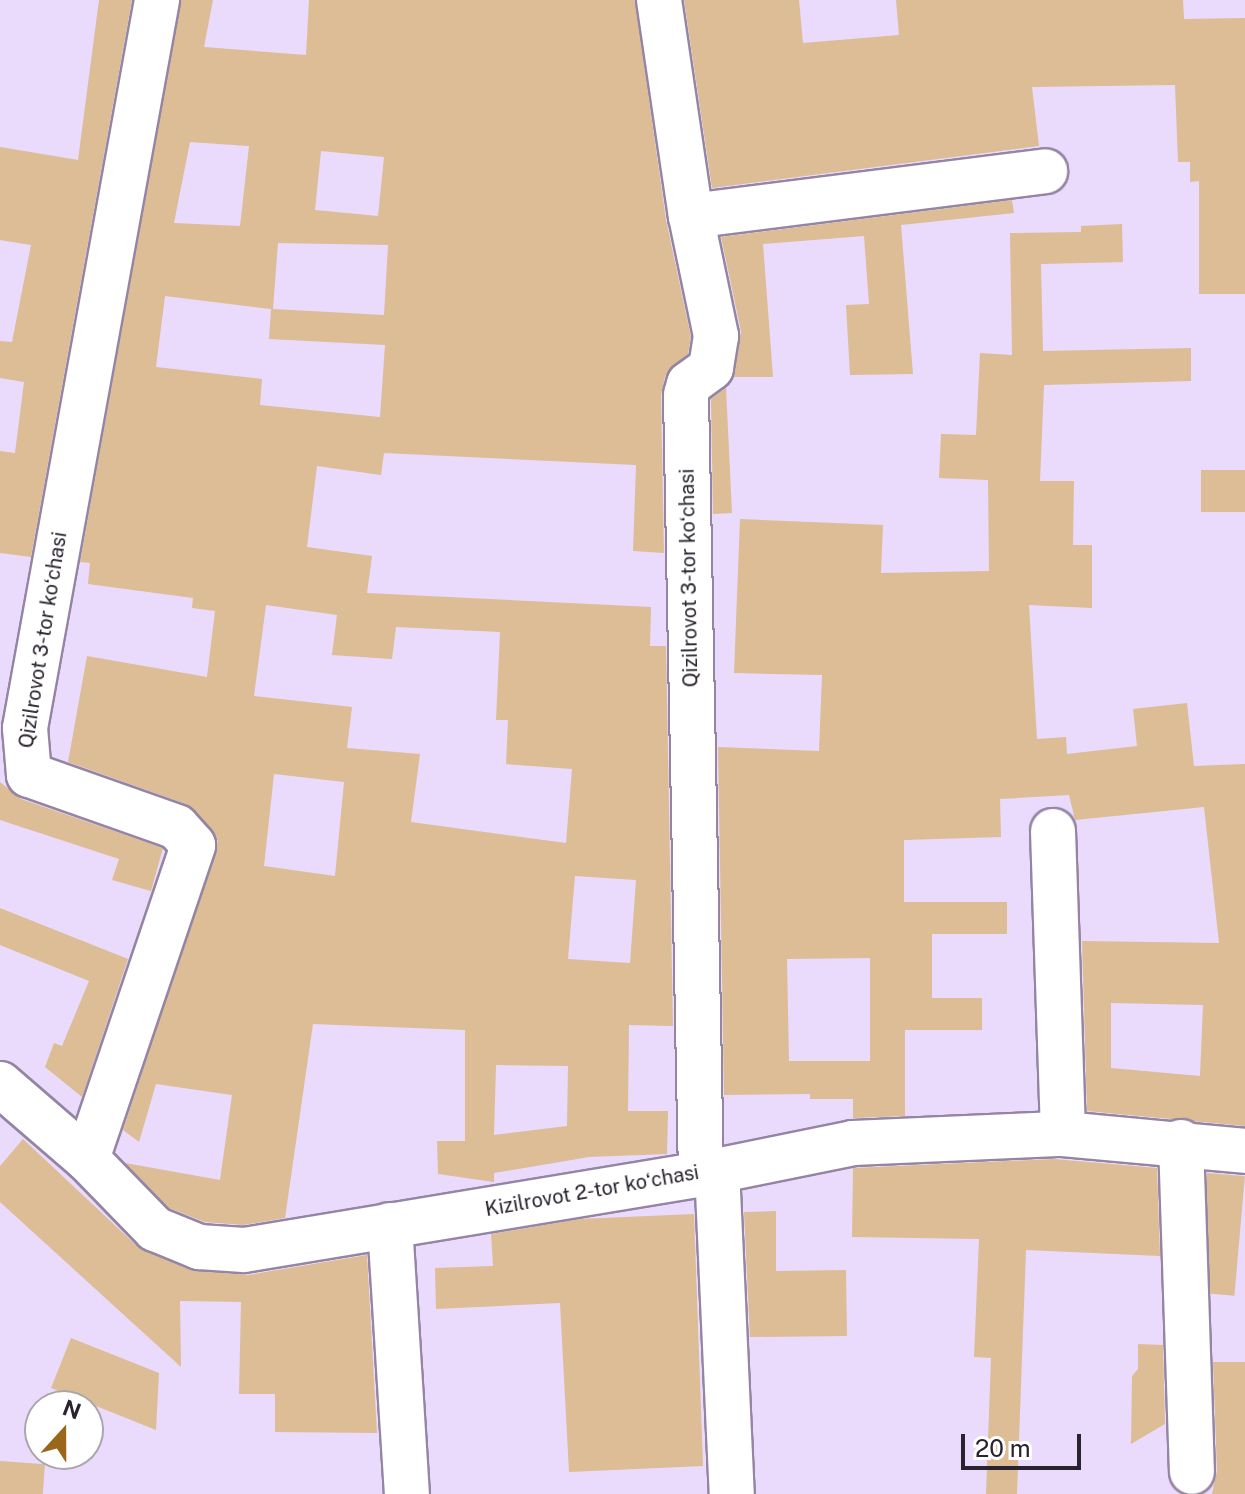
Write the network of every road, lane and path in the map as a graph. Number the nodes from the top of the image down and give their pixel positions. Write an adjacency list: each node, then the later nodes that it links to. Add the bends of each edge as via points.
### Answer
1 (157, 0): 10 (street, Qizilrovot 3-tor koʻchasi, via 25,728 29,775 177,827 193,845)
2 (659, 0): 4 (street, Qizilrovot 3-tor koʻchasi)
3 (1045, 171): 4 (street)
4 (691, 216): 11 (street, Qizilrovot 3-tor koʻchasi, via 709,288 716,348 711,368 689,384 686,395)
5 (1053, 831): 7 (street)
6 (0, 1084): 10 (street, Kizilrovot 2-tor koʻchasi)
7 (1063, 1134): 8 (street, Kizilrovot 2-tor koʻchasi); 11 (street, Kizilrovot 2-tor koʻchasi, via 853,1143)
8 (1181, 1142): 9 (street, Kizilrovot 2-tor koʻchasi); 13 (street)
9 (1245, 1151)
10 (87, 1159): 12 (street, Kizilrovot 2-tor koʻchasi, via 155,1229 199,1247 244,1250)
11 (709, 1171): 12 (street, Kizilrovot 2-tor koʻchasi); 15 (street, Qizilrovot 3-tor koʻchasi)
12 (390, 1225): 14 (street)
13 (1192, 1472)
14 (407, 1494)
15 (732, 1494)

